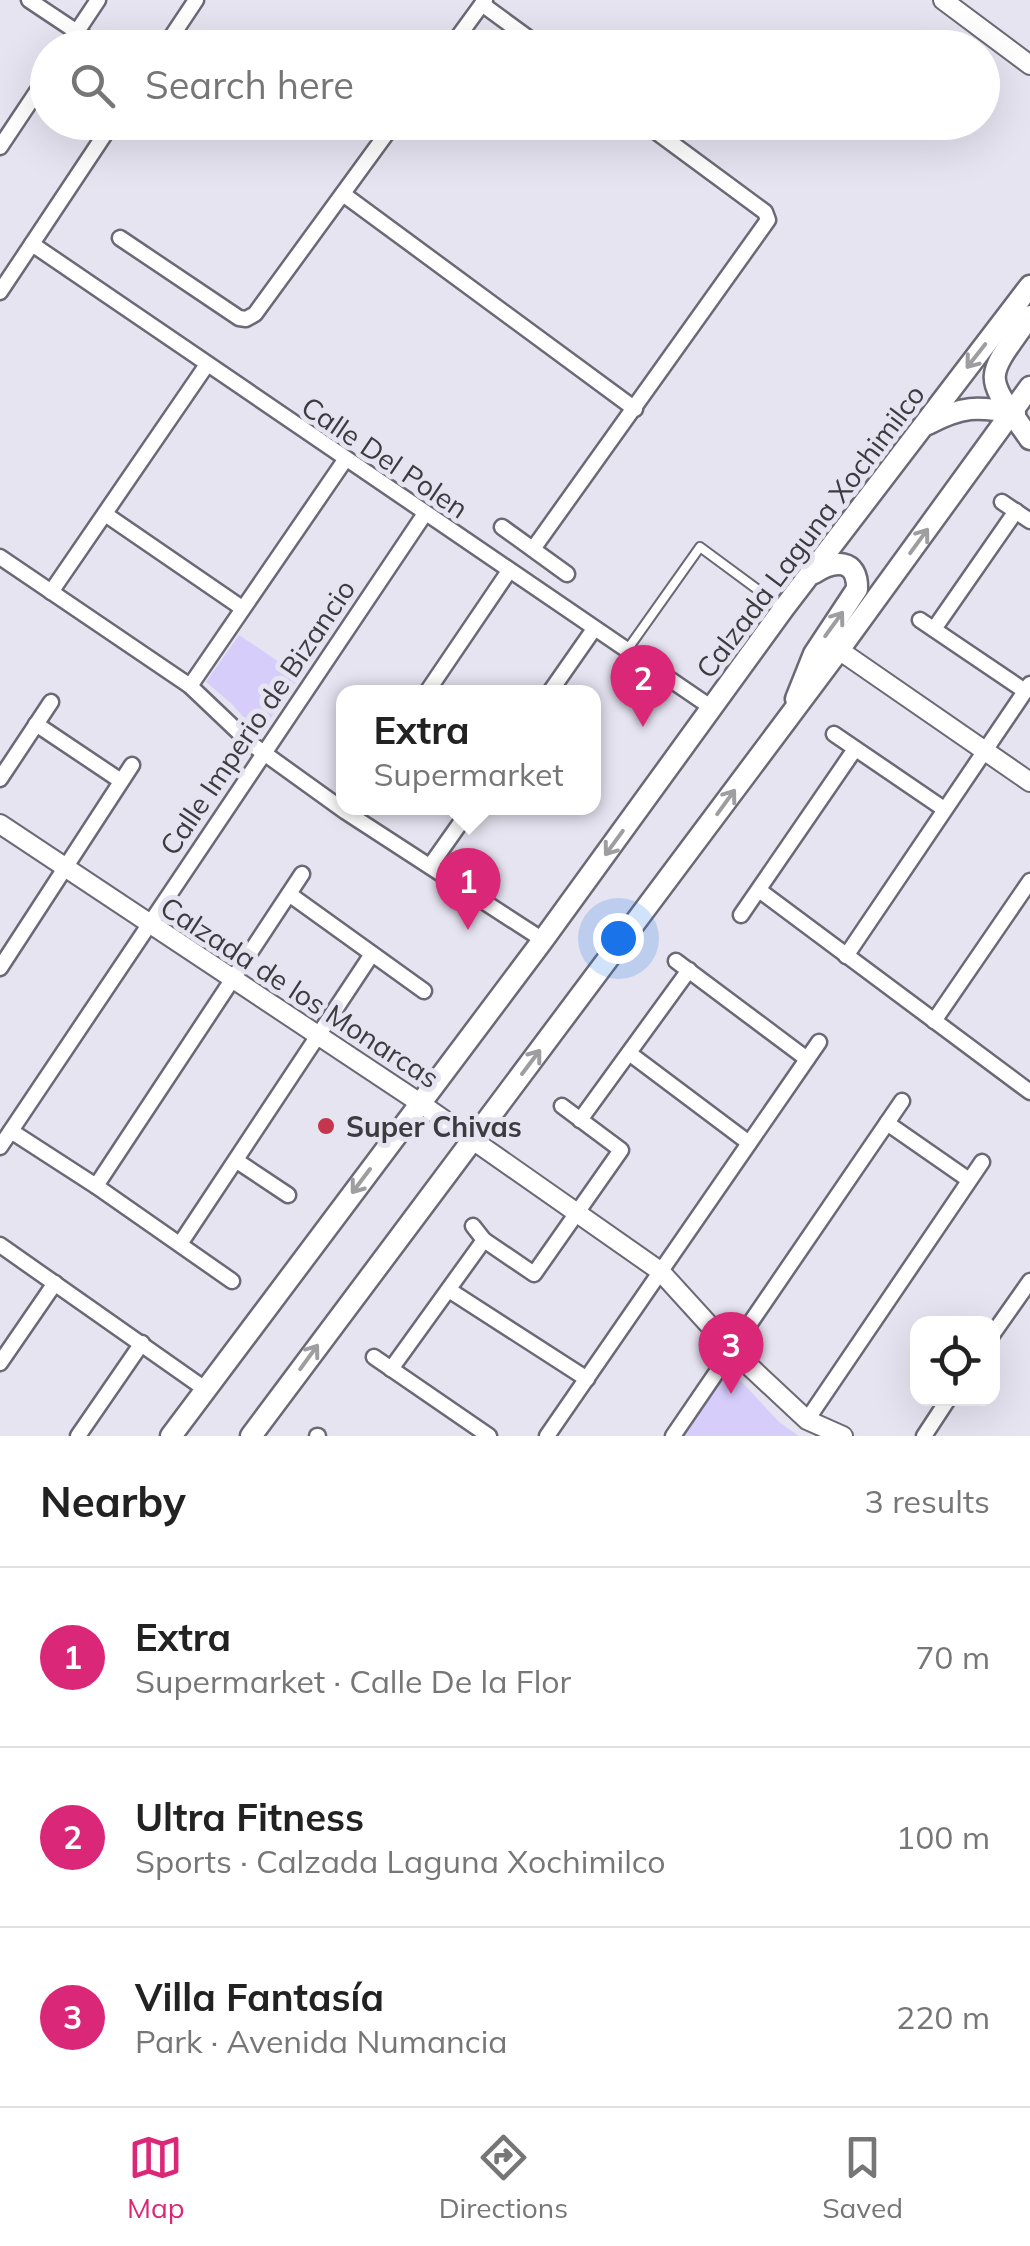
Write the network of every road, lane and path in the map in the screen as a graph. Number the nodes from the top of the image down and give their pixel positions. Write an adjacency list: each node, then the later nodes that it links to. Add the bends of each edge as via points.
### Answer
1 (29, 0): 6 (street)
2 (98, 0): 7 (street)
3 (196, 0): 8 (street)
4 (942, 0): 11 (street)
5 (484, 2): 9 (street); 10 (street)
6 (74, 30)
7 (77, 30)
8 (176, 30)
9 (463, 30)
10 (519, 30)
11 (983, 30)
12 (1000, 43): 13 (street)
13 (1030, 65)
14 (30, 102): 18 (street)
15 (102, 140): 21 (street)
16 (383, 140): 19 (street)
17 (668, 140): 27 (street, via 768,220)
18 (0, 147)
19 (344, 194): 20 (street, via 246,319); 27 (street)
20 (120, 238)
21 (32, 244): 23 (street); 25 (street, Calle Del Polen)
22 (1030, 286): 29 (main road, Calzada Laguna Xochimilco, one-way to 29)
23 (0, 292)
24 (1030, 316): 28 (main road, via 996,364 993,379 996,391)
25 (206, 366): 31 (street, Calle Del Polen); 34 (street)
26 (1030, 387): 28 (main road)
27 (635, 408): 38 (street)
28 (1021, 414): 29 (main road, via 976,406); 30 (main road); 49 (main road, one-way to 28)
29 (921, 427): 42 (main road, Calzada Laguna Xochimilco)
30 (1030, 440)
31 (345, 460): 35 (street, Calle Del Polen); 44 (street)
32 (1002, 502): 33 (street)
33 (1016, 512): 36 (street); 48 (street)
34 (104, 514): 43 (street); 44 (street)
35 (424, 515): 40 (street, Calle Del Polen); 62 (street, Calle Imperio de Bizancio)
36 (1030, 521)
37 (502, 527): 38 (street)
38 (534, 549): 41 (street)
39 (0, 557): 43 (street)
40 (509, 571): 47 (street, Calle Del Polen); 51 (street)
41 (567, 574)
42 (809, 576): 45 (main road, Calzada Laguna Xochimilco); 57 (main road, one-way to 42, via 814,654 857,589 857,578 840,562)
43 (52, 592): 53 (street)
44 (242, 608): 53 (street)
45 (784, 608): 50 (lane, via 700,547); 56 (main road, Calzada Laguna Xochimilco)
46 (920, 620): 48 (street)
47 (594, 629): 50 (street, Calle Del Polen); 52 (street)
48 (934, 629): 54 (street)
49 (840, 650): 57 (main road); 61 (street)
50 (627, 651): 56 (street, Calle Del Polen)
51 (432, 685)
52 (555, 685)
53 (190, 686): 62 (street)
54 (1028, 688): 61 (street)
55 (51, 702): 58 (street)
56 (712, 708): 80 (main road, Calzada Laguna Xochimilco, one-way to 80)
57 (793, 711): 98 (main road, one-way to 57)
58 (36, 724): 64 (street); 65 (street)
59 (834, 734): 60 (street)
60 (855, 749): 68 (street); 76 (street)
61 (985, 750): 66 (street); 68 (street)
62 (263, 752): 67 (street); 79 (street, Calle Imperio de Bizancio)
63 (132, 765): 65 (street)
64 (0, 780)
65 (121, 781): 72 (street)
66 (1030, 782)
67 (336, 802)
68 (944, 809): 82 (street)
69 (354, 815): 73 (street)
70 (466, 815): 73 (street)
71 (0, 824): 72 (street, Calzada de los Monarcas)
72 (63, 866): 79 (street, Calzada de los Monarcas); 83 (street)
73 (430, 866): 80 (street)
74 (302, 874): 77 (street)
75 (1030, 881): 86 (street)
76 (759, 890): 78 (street); 82 (street)
77 (288, 894): 81 (street); 84 (street)
78 (741, 914)
79 (148, 924): 84 (street, Calzada de los Monarcas); 97 (street, Calle Imperio de Bizancio)
80 (543, 940): 93 (main road, Calzada Laguna Xochimilco)
81 (372, 954): 85 (street); 87 (street)
82 (846, 956): 86 (street)
83 (0, 968)
84 (232, 978): 87 (street, Calzada de los Monarcas); 104 (street)
85 (424, 992)
86 (934, 1021): 91 (street)
87 (318, 1036): 93 (street, Calzada de los Monarcas); 101 (street)
88 (819, 1042): 90 (street)
89 (629, 1053): 90 (street, via 682,966); 95 (street); 99 (street)
90 (808, 1060): 99 (street)
91 (1028, 1085)
92 (902, 1101): 96 (street)
93 (420, 1104): 98 (street, Calzada de los Monarcas); 123 (main road, Calzada Laguna Xochimilco, one-way to 123)
94 (562, 1106): 95 (street)
95 (580, 1120): 106 (street, via 620,1150)
96 (887, 1123): 103 (street); 118 (street)
97 (11, 1132): 100 (street, Calle Imperio de Bizancio); 104 (street)
98 (471, 1140): 106 (street, Calzada de los Monarcas); 128 (main road, one-way to 98)
99 (750, 1143): 111 (street)
100 (0, 1147)
101 (237, 1160): 105 (street); 110 (street)
102 (982, 1162): 103 (street)
103 (969, 1180): 125 (street)
104 (96, 1186): 110 (street)
105 (288, 1195)
106 (577, 1211): 108 (street, via 534,1274); 111 (street, Calzada de los Monarcas)
107 (473, 1226): 108 (street)
108 (484, 1240): 115 (street)
109 (0, 1244): 114 (street)
110 (180, 1244): 113 (street)
111 (660, 1271): 118 (street, Calzada de los Monarcas); 122 (street)
112 (1030, 1281): 116 (street)
113 (232, 1282)
114 (55, 1283): 117 (street); 120 (street)
115 (449, 1290): 121 (street); 122 (street)
116 (1000, 1324)
117 (142, 1343): 123 (street); 126 (street)
118 (731, 1348): 125 (street, Calzada de los Monarcas); 131 (street)
119 (374, 1357): 121 (street)
120 (0, 1363)
121 (392, 1369): 129 (street)
122 (586, 1379): 130 (street)
123 (205, 1389): 127 (main road, Calzada Laguna Xochimilco)
124 (944, 1406): 133 (street)
125 (807, 1420): 132 (street, Calzada de los Monarcas)
126 (78, 1436)
127 (171, 1436)
128 (251, 1436)
129 (489, 1436)
130 (547, 1436)
131 (673, 1436)
132 (843, 1436)
133 (924, 1436)

